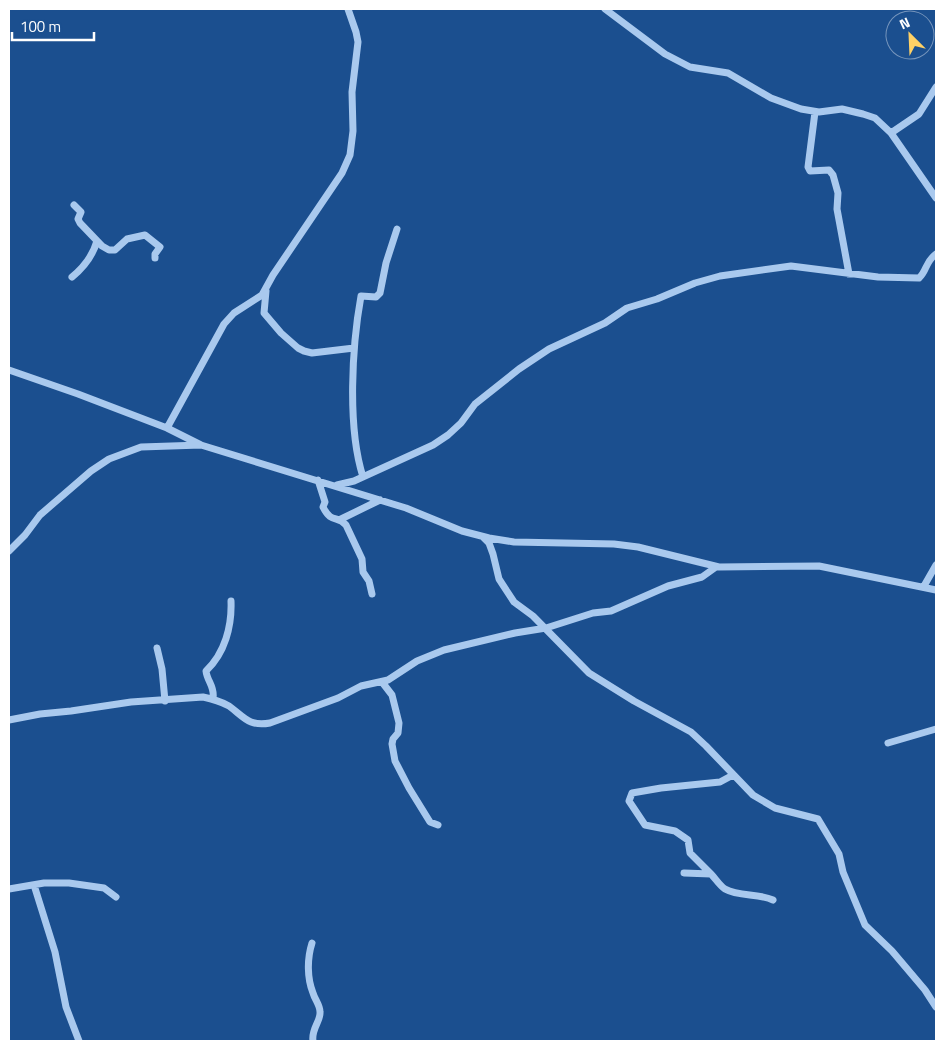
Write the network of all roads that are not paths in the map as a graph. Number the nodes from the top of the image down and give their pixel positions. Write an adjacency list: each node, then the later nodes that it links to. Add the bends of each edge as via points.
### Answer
1 (348, 9): 14 (street, via 358,42 350,155 342,173)
2 (605, 9): 4 (street, via 674,60 694,68 732,75 771,98)
3 (936, 87): 5 (street, via 919,114)
4 (815, 112): 5 (street, via 842,109 863,114 879,121); 12 (street, via 808,167 810,171 829,170 832,175 838,193)
5 (891, 133): 6 (street)
6 (936, 198)
7 (74, 205): 9 (street, via 81,212 80,223)
8 (397, 229): 17 (street, via 379,296 361,296)
9 (97, 242): 11 (street, via 115,250 127,239 145,236 160,247 154,254); 13 (street, via 91,257)
10 (936, 254): 12 (street, via 927,262 919,278)
11 (155, 258)
12 (849, 274): 21 (street, via 791,266 720,276 627,308 605,323 530,361 475,404 448,435)
13 (72, 277)
14 (266, 288): 15 (street); 16 (street)
15 (252, 302): 16 (street, via 259,303); 19 (street, via 224,324)
16 (264, 310): 17 (street, via 281,333 304,351)
17 (354, 348): 21 (street, via 354,416)
18 (9, 370): 19 (street)
19 (167, 428): 20 (street)
20 (201, 445): 22 (street); 28 (street, via 141,447 109,458 40,515)
21 (361, 477): 23 (street); 24 (street)
22 (318, 480): 23 (street); 26 (street, via 327,515)
23 (337, 486): 24 (street)
24 (363, 494): 25 (street)
25 (380, 500): 26 (street); 27 (street)
26 (339, 520): 33 (street, via 346,525 362,559 363,572)
27 (483, 536): 30 (street, via 514,542 638,547); 35 (street, via 489,543 499,579 509,595)
28 (9, 551)
29 (936, 565): 31 (street)
30 (716, 567): 31 (street, via 819,566); 35 (street, via 702,577 672,584 620,608 579,616)
31 (924, 586): 32 (street)
32 (936, 590)
33 (372, 594)
34 (231, 601): 38 (street, via 232,614 225,643 220,656 206,671)
35 (546, 628): 37 (street, via 444,650 417,661); 43 (street, via 589,673 691,732)
36 (157, 648): 39 (street)
37 (382, 682): 38 (street, via 361,686 312,708 264,724 244,720); 44 (street, via 392,695 399,723 392,744 398,769 430,822)
38 (213, 698): 39 (street)
39 (164, 701): 40 (street, via 131,702)
40 (9, 720)
41 (936, 729): 42 (street)
42 (888, 743)
43 (733, 775): 46 (street, via 720,782 632,793 629,801 646,825 675,831 688,840 690,853); 52 (street, via 752,795 775,808 818,819 839,854 865,926 892,950)
44 (438, 825)
45 (684, 873): 46 (street)
46 (711, 874): 50 (street, via 724,889)
47 (34, 885): 48 (street); 49 (street, via 58,882 89,884 104,888); 53 (street, via 52,941 66,1007)
48 (9, 889)
49 (116, 897)
50 (773, 900)
51 (312, 943): 54 (street, via 308,957 309,976 321,1014 312,1035)
52 (936, 1007)
53 (79, 1041)
54 (313, 1041)

